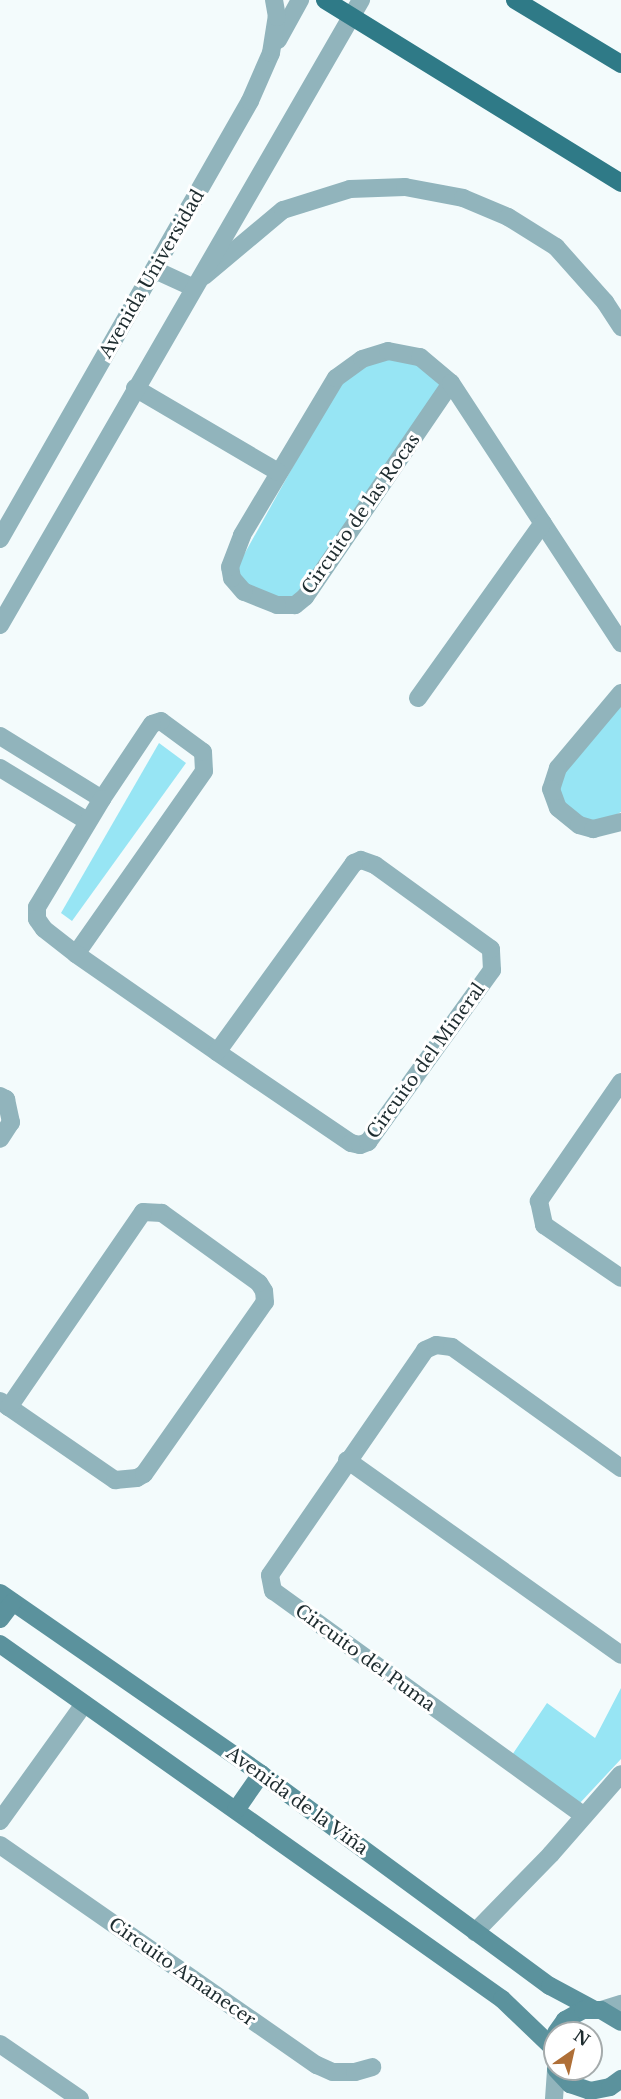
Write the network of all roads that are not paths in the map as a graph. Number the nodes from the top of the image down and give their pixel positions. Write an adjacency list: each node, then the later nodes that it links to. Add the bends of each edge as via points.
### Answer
1 (274, 0): 7 (street, Avenida Universidad, via 277,17)
2 (300, 0): 7 (street)
3 (325, 0): 6 (main road)
4 (361, 0): 6 (street)
5 (515, 0): 8 (main road)
6 (350, 18): 9 (main road, via 416,54); 11 (street)
7 (271, 53): 10 (street, Avenida Universidad, via 250,101)
8 (621, 64)
9 (621, 183)
10 (155, 270): 11 (street); 17 (street, Avenida Universidad)
11 (192, 287): 12 (street, via 283,210 350,189 405,187 463,198 508,217 556,247 605,302); 14 (street)
12 (621, 327)
13 (451, 383): 15 (street, Circuito de las Rocas, via 420,357 388,351 362,359 336,378); 15 (street, Circuito de las Rocas, via 319,579 305,597 287,607 260,601 244,592 232,578 230,567 242,535); 16 (street, Circuito de las Rocas)
14 (135, 388): 15 (street); 18 (street)
15 (278, 472)
16 (543, 523): 19 (street, Circuito de las Rocas); 21 (street)
17 (0, 539)
18 (0, 626)
19 (621, 643)
20 (621, 693): 26 (street, via 558,768 551,789 558,808 579,825 594,829)
21 (418, 698)
22 (0, 736): 24 (street)
23 (0, 768): 25 (street)
24 (102, 798): 25 (street, Circuito del Mineral); 27 (street, Circuito del Mineral, via 152,724 167,724 203,752 204,771)
25 (87, 821): 27 (street, Circuito del Mineral, via 37,907 37,919 44,929)
26 (621, 822)
27 (75, 954): 28 (street, Circuito del Mineral)
28 (217, 1052): 28 (street, Circuito del Mineral, via 360,1145 368,1143 492,970 491,949 375,865 361,860 354,863)
29 (620, 1084): 32 (street, via 539,1201 544,1224)
30 (0, 1096): 31 (street, via 6,1099 11,1122)
31 (0, 1139)
32 (621, 1278)
33 (4, 1404): 33 (street, via 115,1480 137,1478 144,1474 266,1302 264,1291 259,1283 162,1213 143,1212)
34 (347, 1460): 35 (street, Circuito del Puma, via 425,1350 436,1345 452,1347); 39 (street); 44 (street, Circuito del Puma, via 270,1575 273,1592)
35 (621, 1468)
36 (7, 1597): 37 (street); 41 (street, Avenida de la Viña)
37 (0, 1619)
38 (0, 1644): 40 (street)
39 (621, 1655)
40 (84, 1704): 43 (street); 45 (street)
41 (261, 1774): 43 (street); 47 (street, Avenida de la Viña)
42 (621, 1774): 44 (street)
43 (236, 1810): 52 (street)
44 (583, 1815): 47 (street)
45 (0, 1821)
46 (0, 1845): 54 (street, Circuito Amanecer, via 317,2065 333,2072)
47 (476, 1932): 49 (street, Avenida de la Viña, via 550,1986)
48 (621, 2004): 49 (street)
49 (597, 2010): 50 (street, via 573,2014); 51 (street, Avenida de la Viña)
50 (567, 2021)
51 (621, 2022)
52 (543, 2030)
53 (0, 2044): 59 (street)
54 (372, 2067)
55 (621, 2079): 58 (street)
56 (555, 2081): 60 (street)
57 (567, 2081): 58 (street)
58 (593, 2095)
59 (81, 2099)
60 (554, 2099)

